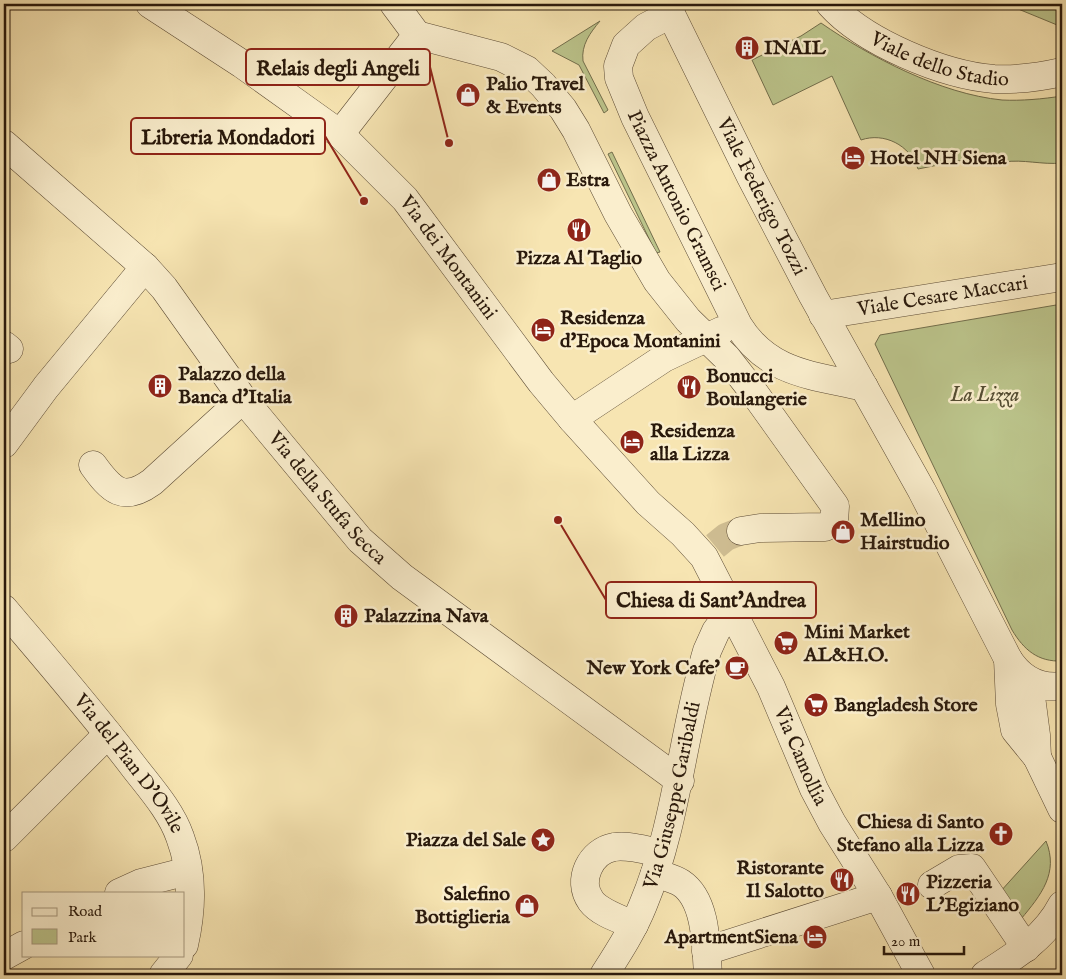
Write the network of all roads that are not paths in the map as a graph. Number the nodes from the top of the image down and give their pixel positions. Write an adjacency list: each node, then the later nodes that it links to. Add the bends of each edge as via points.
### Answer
1 (150, 4): 7 (street, Via dei Montanini)
2 (394, 4): 5 (street)
3 (830, 4): 6 (street, Viale dello Stadio, via 866,32 910,55 955,71 1014,79)
4 (668, 9): 11 (street, Viale Federigo Tozzi); 12 (street, Piazza Antonio Gramsci, via 626,46 618,66 619,78 635,117)
5 (416, 36): 7 (street); 13 (street, via 501,57 526,70 543,84 576,130 646,266)
6 (1062, 72)
7 (340, 134): 16 (street, Via dei Montanini, via 405,199)
8 (4, 144): 9 (street, Via della Stufa Secca)
9 (145, 267): 15 (street, Via della Stufa Secca, via 164,288); 17 (street)
10 (1062, 277): 11 (street, Viale Cesare Maccari)
11 (823, 315): 14 (street, Viale Federigo Tozzi)
12 (738, 325): 13 (street); 14 (street, Piazza Antonio Gramsci, via 756,351 781,366)
13 (706, 338): 16 (street, via 664,358); 19 (street, via 727,358 755,394 835,506 834,522 825,527)
14 (864, 387): 23 (street, via 922,491)
15 (243, 399): 18 (street, via 152,482 139,490 124,492 113,488); 28 (street, Via della Stufa Secca, via 379,559)
16 (572, 419): 20 (street, Via dei Montanini, via 648,503)
17 (4, 444)
18 (93, 465)
19 (741, 531)
20 (709, 552): 22 (street, Via Camollia)
21 (4, 609): 26 (street, Via del Pian D'Ovile)
22 (730, 612): 28 (street, Via Giuseppe Garibaldi, via 707,650); 35 (street, Via Camollia, via 771,687 814,789)
23 (1008, 659): 24 (street); 27 (street, via 1012,720 1020,738)
24 (1029, 681): 25 (street, via 1044,686); 27 (street)
25 (1062, 686)
26 (108, 734): 30 (street); 32 (street, Via del Pian D'Ovile, via 168,812 180,836)
27 (1037, 757): 29 (street)
28 (680, 781): 31 (street, Via Giuseppe Garibaldi)
29 (1062, 809)
30 (4, 838)
31 (658, 863): 37 (street, Via Giuseppe Garibaldi); 37 (street, via 632,848 614,847 595,856 586,874 584,883 591,902); 43 (street, via 690,892 699,910)
32 (188, 871): 34 (street, via 141,883); 38 (street, Via del Pian D'Ovile, via 189,905)
33 (932, 885): 40 (street, via 960,869 972,868)
34 (121, 892)
35 (872, 898): 43 (street); 46 (street, Via Camollia)
36 (1062, 905): 40 (street, via 1047,928)
37 (634, 925): 45 (street, Via Giuseppe Garibaldi)
38 (185, 937)
39 (22, 946): 41 (street)
40 (1026, 948): 47 (street)
41 (4, 956)
42 (178, 956): 44 (street)
43 (707, 963)
44 (163, 975)
45 (604, 975)
46 (921, 975)
47 (985, 975)

